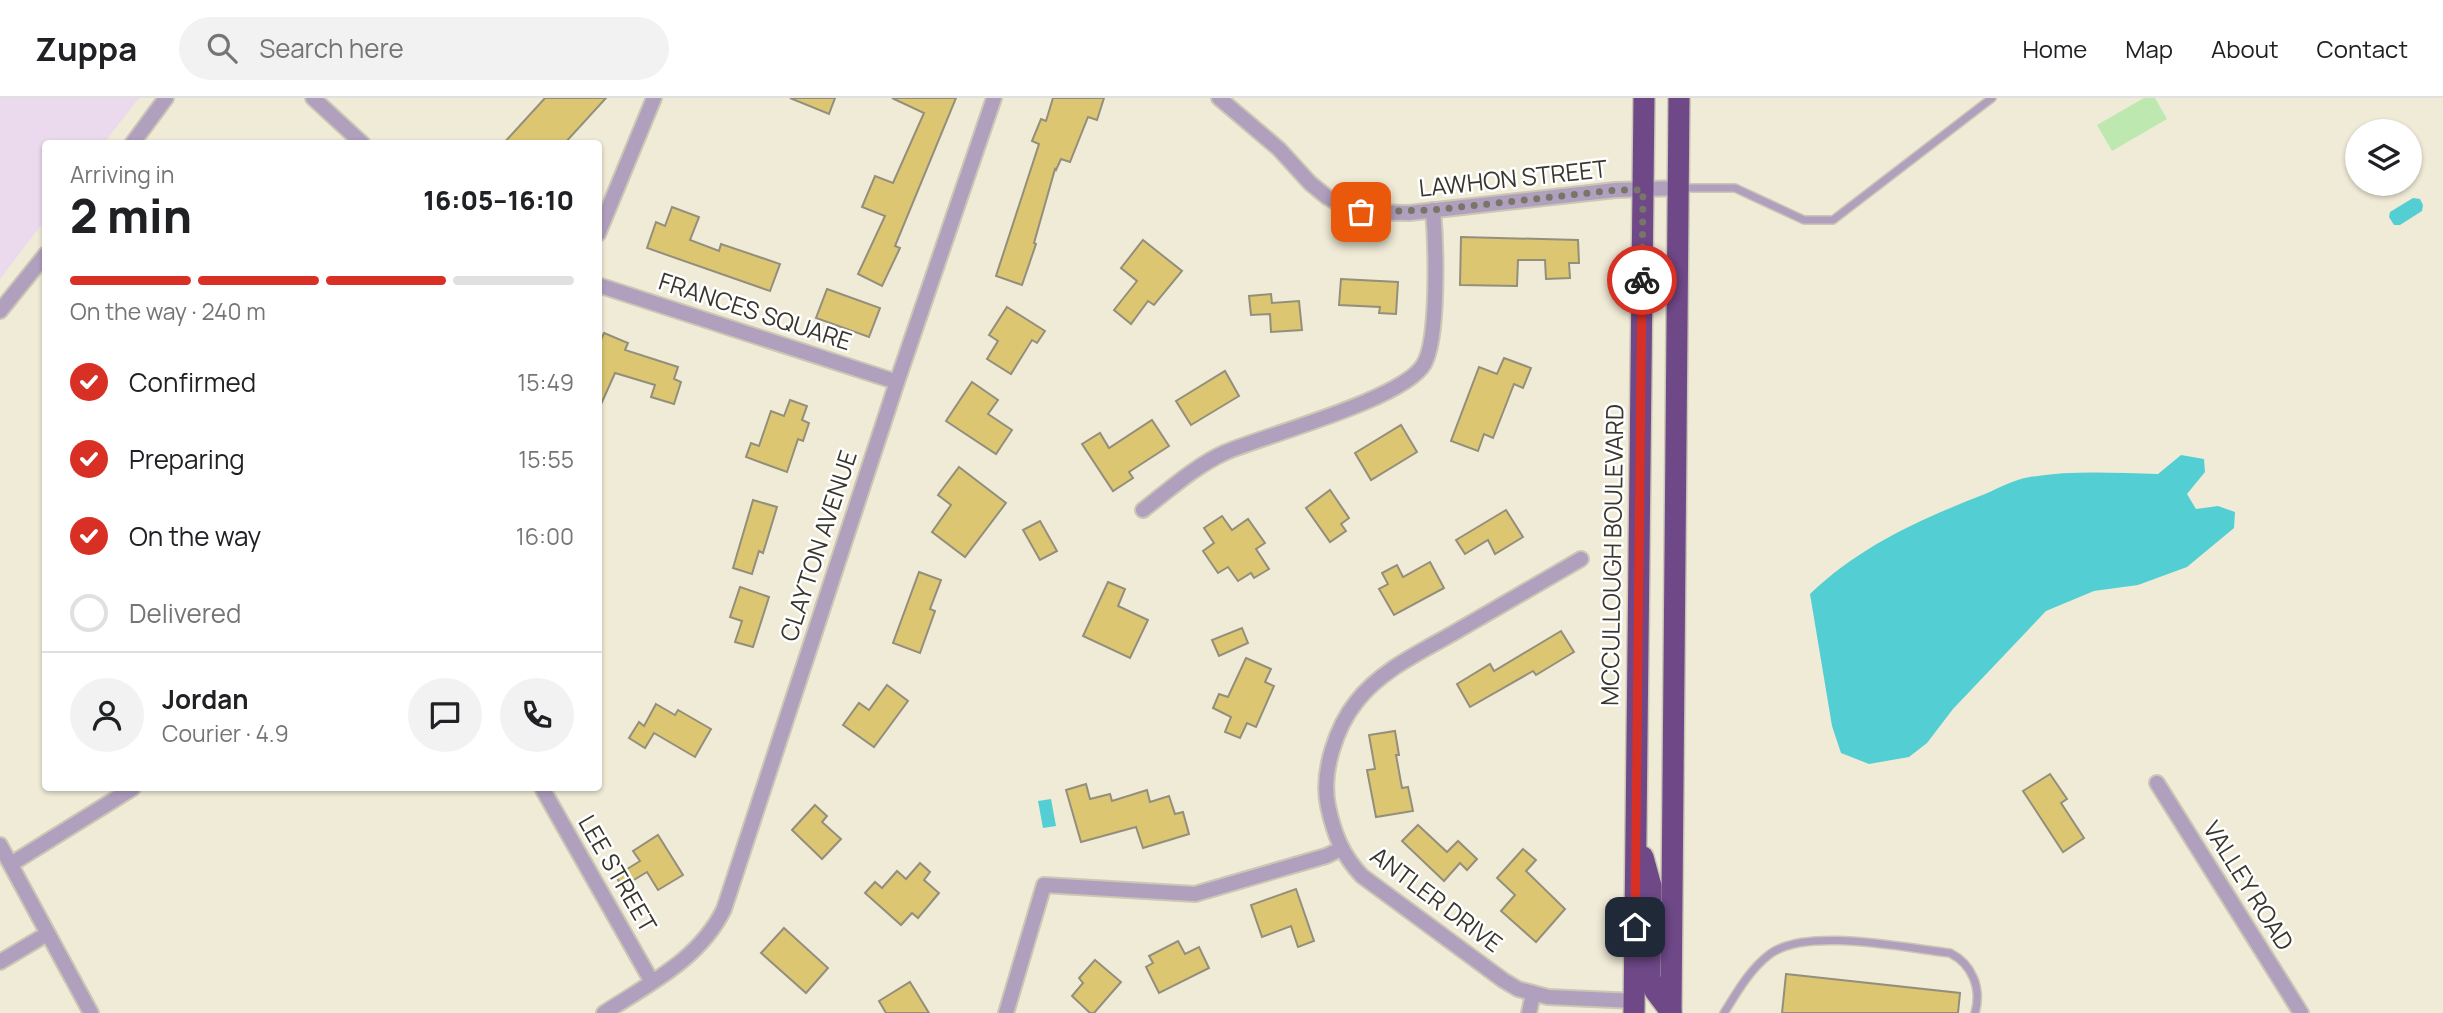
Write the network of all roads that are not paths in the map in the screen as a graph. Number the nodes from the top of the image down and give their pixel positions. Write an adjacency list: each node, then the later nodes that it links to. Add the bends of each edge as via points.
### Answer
1 (166, 98): 9 (street)
2 (313, 98): 10 (street)
3 (654, 98): 14 (street)
4 (994, 98): 18 (street, CLAYTON AVENUE)
5 (1219, 98): 13 (street, LAWHON STREET, via 1338,205 1361,212)
6 (1644, 98): 12 (highway, MCCULLOUGH BOULEVARD)
7 (1679, 98): 11 (highway)
8 (1992, 98): 11 (lane, via 1833,220 1804,220 1735,188)
9 (135, 140)
10 (359, 140)
11 (1678, 188): 12 (street, LAWHON STREET); 21 (highway)
12 (1643, 190): 13 (street, LAWHON STREET); 20 (highway, MCCULLOUGH BOULEVARD)
13 (1433, 210): 19 (street, via 1431,343 1417,374 1383,395 1224,453)
14 (602, 224)
15 (42, 259): 17 (street)
16 (602, 286): 18 (street, FRANCES SQUARE)
17 (2, 304)
18 (897, 382): 32 (street, CLAYTON AVENUE, via 724,909 704,942)
19 (1143, 510)
20 (1640, 533): 21 (highway); 26 (highway, MCCULLOUGH BOULEVARD)
21 (1675, 537): 39 (highway)
22 (1581, 559): 28 (street, ANTLER DRIVE, via 1407,660 1356,701 1335,744 1327,783)
23 (2157, 783): 43 (street, VALLEY ROAD)
24 (128, 791): 29 (street)
25 (544, 791): 32 (street, LEE STREET)
26 (1636, 828): 34 (highway, MCCULLOUGH BOULEVARD); 39 (highway, via 1651,886 1650,978)
27 (0, 845): 29 (street)
28 (1340, 849): 33 (street, ANTLER DRIVE, via 1362,876 1503,980); 37 (street, via 1195,894 1044,885)
29 (11, 864): 30 (street)
30 (47, 934): 31 (street); 35 (street)
31 (0, 962)
32 (652, 982): 36 (street, CLAYTON AVENUE)
33 (1533, 994): 34 (street, ANTLER DRIVE); 38 (street)
34 (1639, 1009)
35 (91, 1013)
36 (604, 1013)
37 (1006, 1013)
38 (1529, 1013)
39 (1671, 1013): 40 (lane)
40 (1678, 1013)
41 (1724, 1013): 42 (lane, via 1770,954 1788,944 1826,940 1950,953 1963,959 1976,987)
42 (1975, 1013)
43 (2301, 1013)

